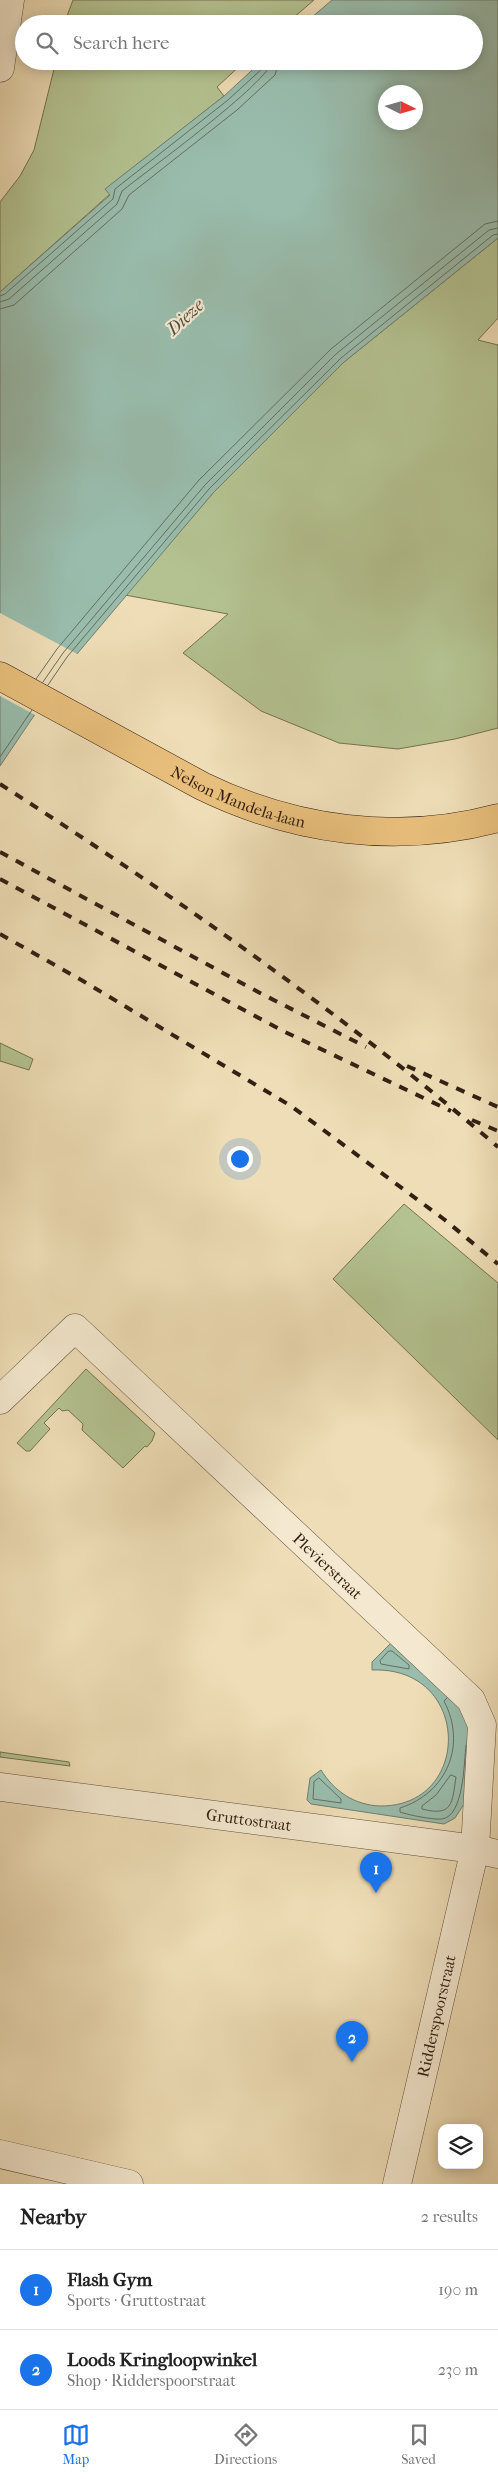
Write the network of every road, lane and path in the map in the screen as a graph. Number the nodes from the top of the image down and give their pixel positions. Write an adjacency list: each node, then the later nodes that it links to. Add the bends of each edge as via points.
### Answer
1 (10, 0): 2 (street)
2 (0, 68)
3 (0, 676): 4 (main road, Nelson Mandela-laan, via 170,769 252,807 309,823 380,832 439,829)
4 (498, 818)
5 (0, 1400): 7 (street, Plevierstraat, via 74,1328 471,1700 482,1725)
6 (0, 1787): 7 (street, Gruttostraat)
7 (487, 1851): 10 (street, Ridderspoorstraat)
8 (0, 2154): 9 (street)
9 (129, 2184)
10 (397, 2184)

